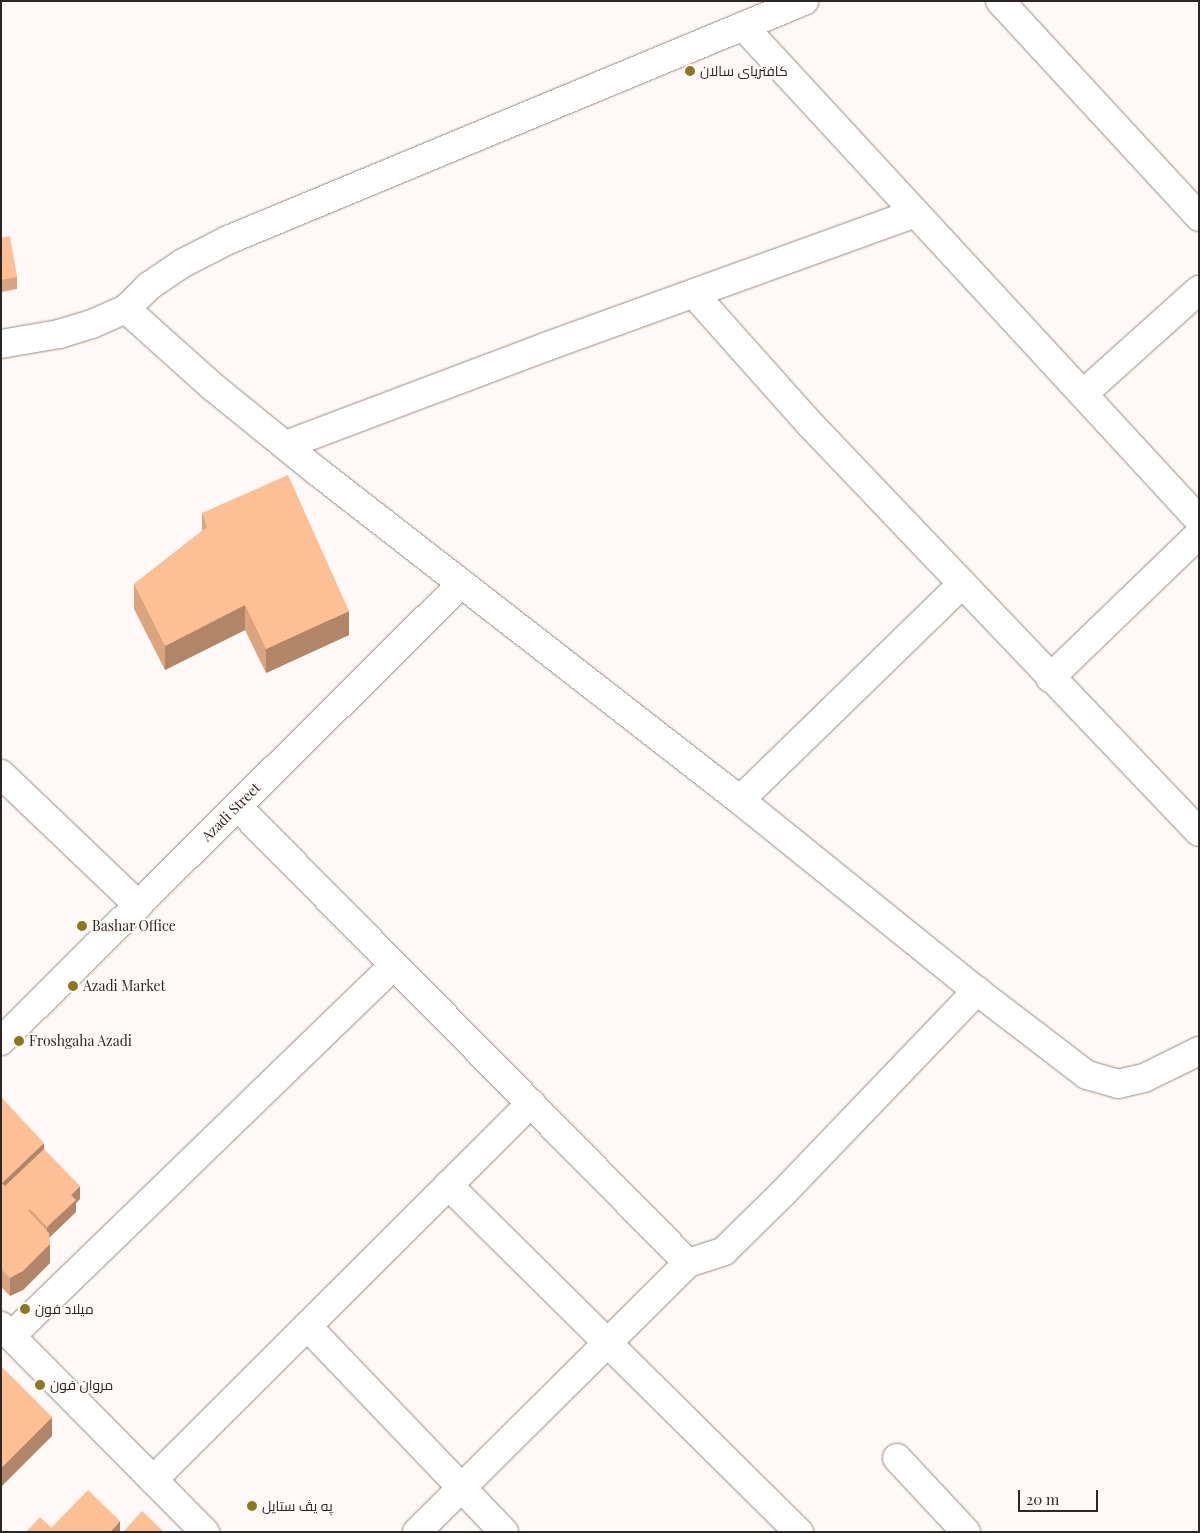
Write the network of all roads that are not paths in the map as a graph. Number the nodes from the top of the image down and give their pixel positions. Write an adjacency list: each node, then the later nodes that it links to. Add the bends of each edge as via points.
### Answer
1 (804, 1): 3 (street)
2 (1000, 1): 5 (street)
3 (743, 26): 4 (street); 8 (street, via 228,240 183,263 149,286)
4 (915, 213): 7 (street); 10 (street)
5 (1199, 217)
6 (1199, 290): 10 (street)
7 (694, 294): 11 (street); 15 (street, via 809,423)
8 (126, 309): 9 (street, via 59,334); 11 (street, via 213,387)
9 (1, 344)
10 (1082, 394): 12 (street)
11 (286, 445): 14 (street)
12 (1199, 520)
13 (1199, 534): 16 (street)
14 (462, 584): 18 (street); 19 (street, Azadi Street)
15 (962, 584): 16 (street); 18 (street)
16 (1050, 678): 20 (street)
17 (1, 774): 21 (street)
18 (740, 800): 23 (street)
19 (237, 806): 21 (street, Azadi Street); 22 (street)
20 (1199, 832)
21 (138, 905): 24 (street, Azadi Street)
22 (394, 965): 26 (street); 30 (street)
23 (977, 991): 25 (street, via 1087,1075 1118,1084 1144,1078); 28 (street, via 724,1251)
24 (1, 1041)
25 (1199, 1051)
26 (531, 1103): 27 (street); 28 (street)
27 (448, 1186): 29 (street); 31 (street)
28 (688, 1263): 31 (street)
29 (307, 1326): 33 (street); 34 (street)
30 (6, 1331): 33 (street)
31 (608, 1343): 34 (street); 38 (street)
32 (897, 1458): 39 (street)
33 (153, 1480): 35 (street)
34 (462, 1488): 36 (street); 37 (street)
35 (205, 1532)
36 (417, 1532)
37 (504, 1532)
38 (799, 1532)
39 (966, 1532)

